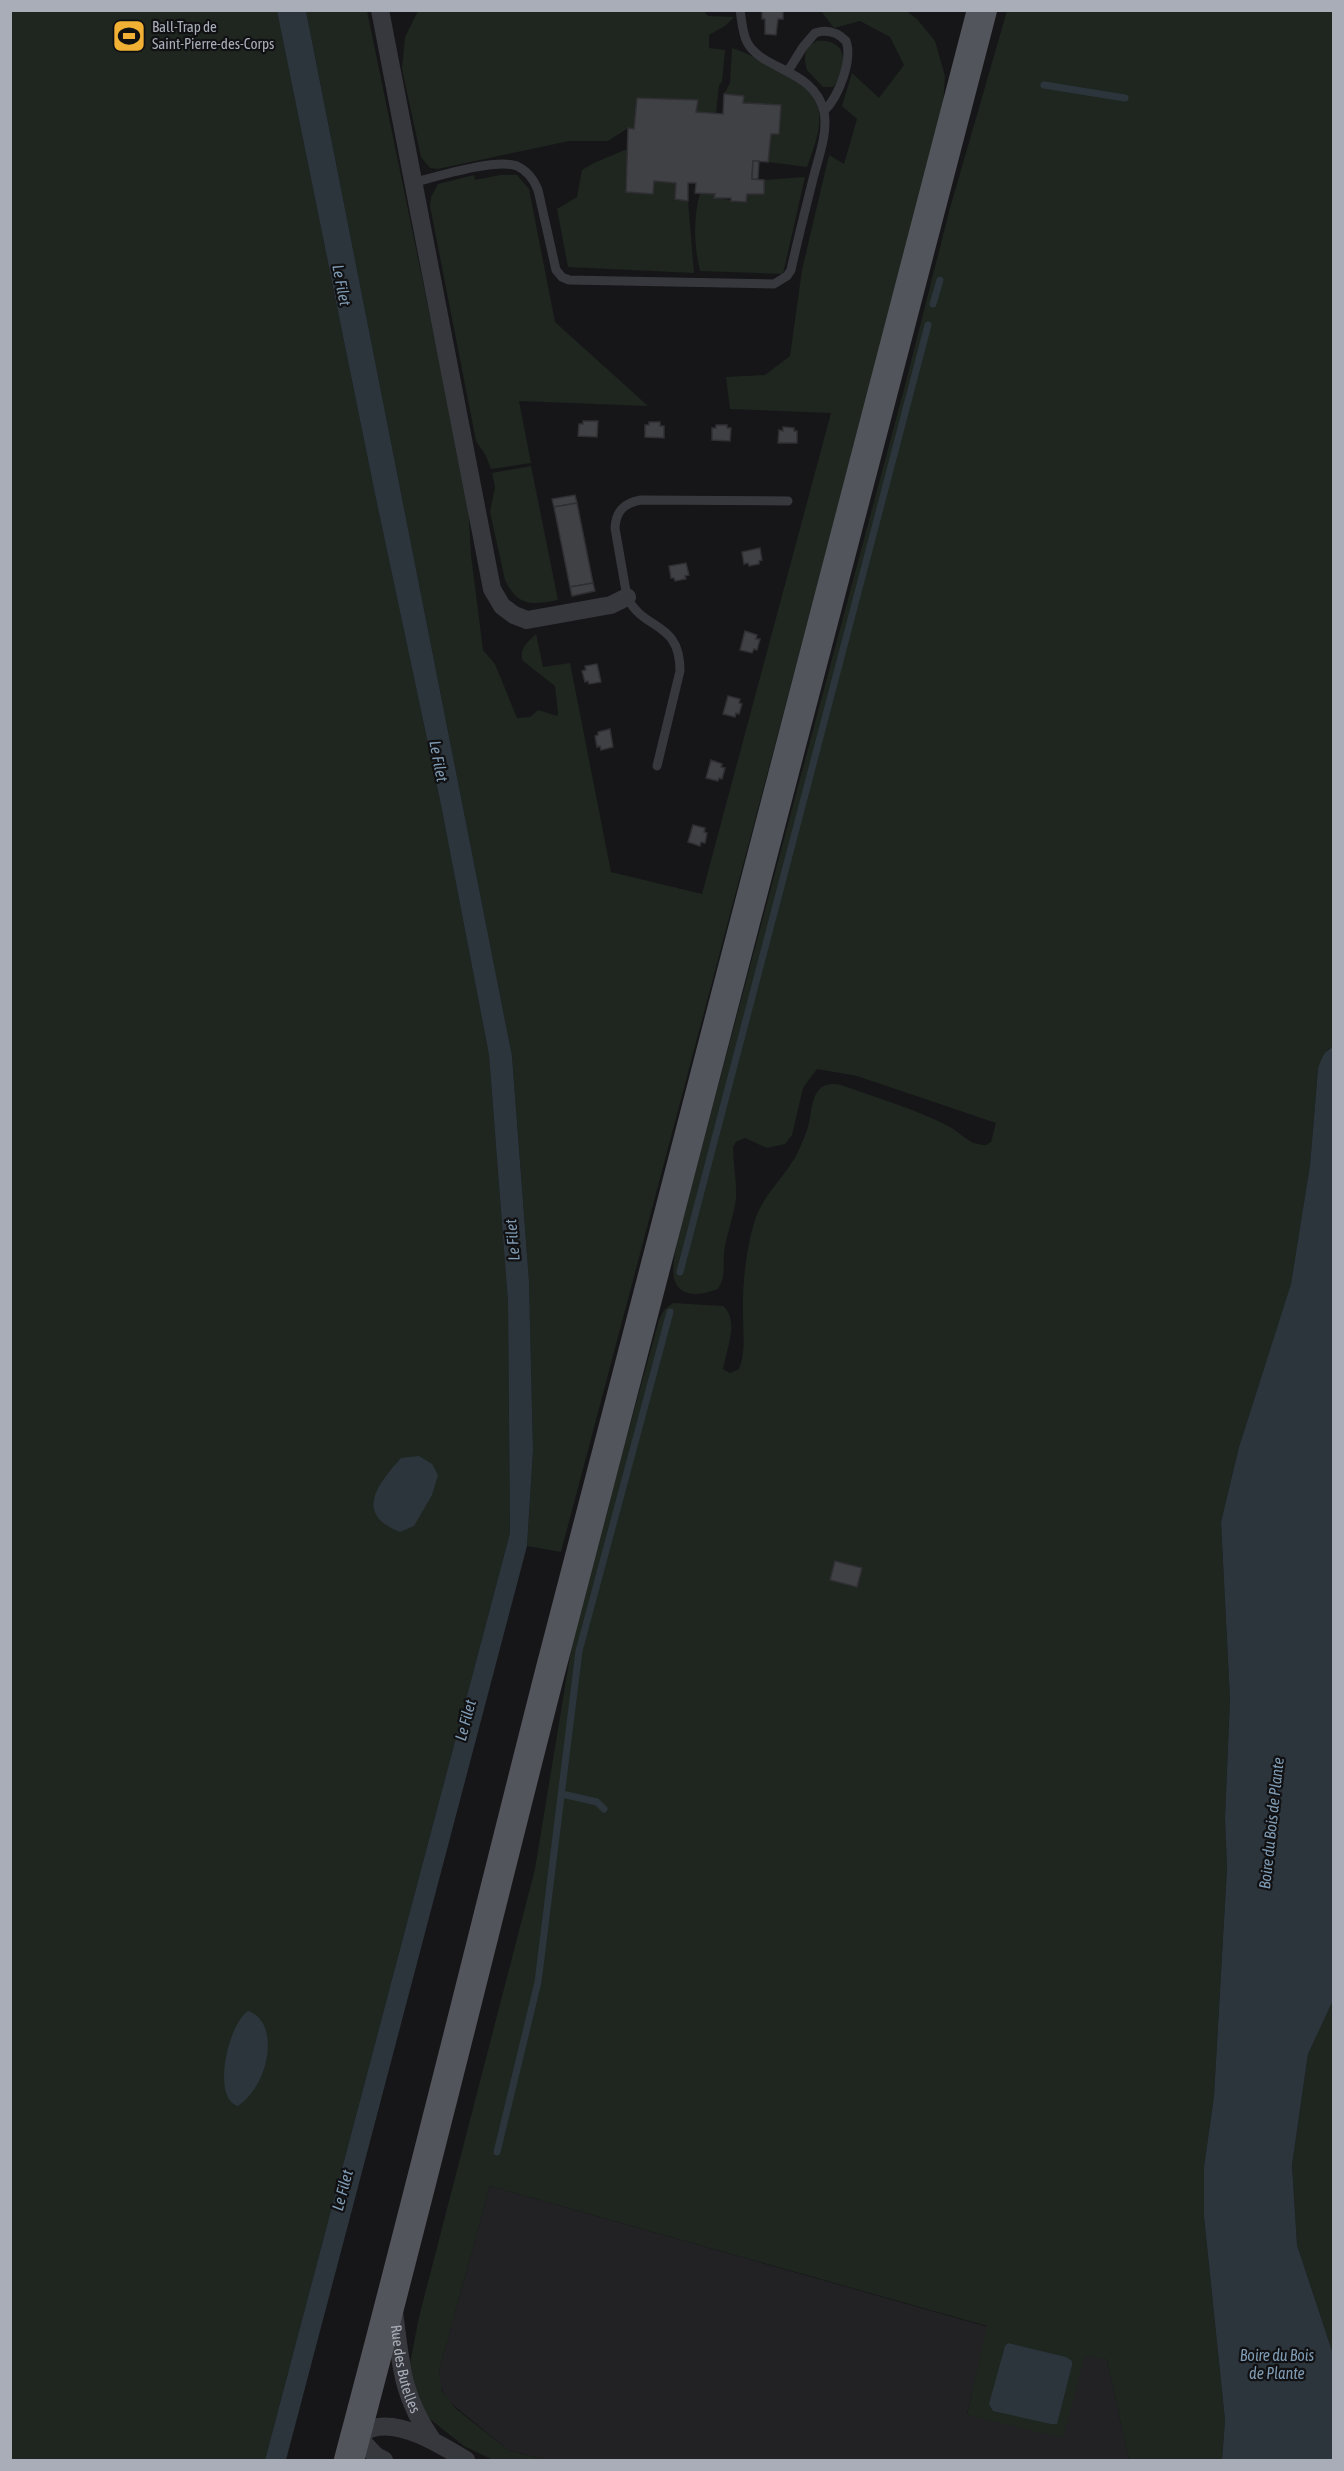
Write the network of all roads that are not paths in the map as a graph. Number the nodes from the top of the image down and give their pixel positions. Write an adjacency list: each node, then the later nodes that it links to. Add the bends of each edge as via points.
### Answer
1 (380, 10): 6 (street)
2 (740, 10): 4 (lane, via 748,44)
3 (982, 10): 10 (main road)
4 (788, 71): 5 (lane, via 805,82); 5 (lane, via 815,33 829,31 846,41 848,53 838,92)
5 (824, 111): 6 (lane, via 821,145 791,270 774,284 569,280 556,270 538,190 523,170 500,164)
6 (412, 183): 8 (street, via 492,589 502,606 527,620 611,605)
7 (788, 501): 8 (lane, via 641,500 622,507 615,528)
8 (627, 597): 9 (lane, via 642,617 669,634 680,658)
9 (657, 766)
10 (392, 2295): 11 (street, Rue des Butelles, via 402,2377 416,2417); 12 (main road)
11 (431, 2438): 12 (street, Rue des Butelles, via 376,2427); 14 (street, Rue des Butelles)
12 (352, 2448): 13 (street)
13 (384, 2460)
14 (466, 2460)

